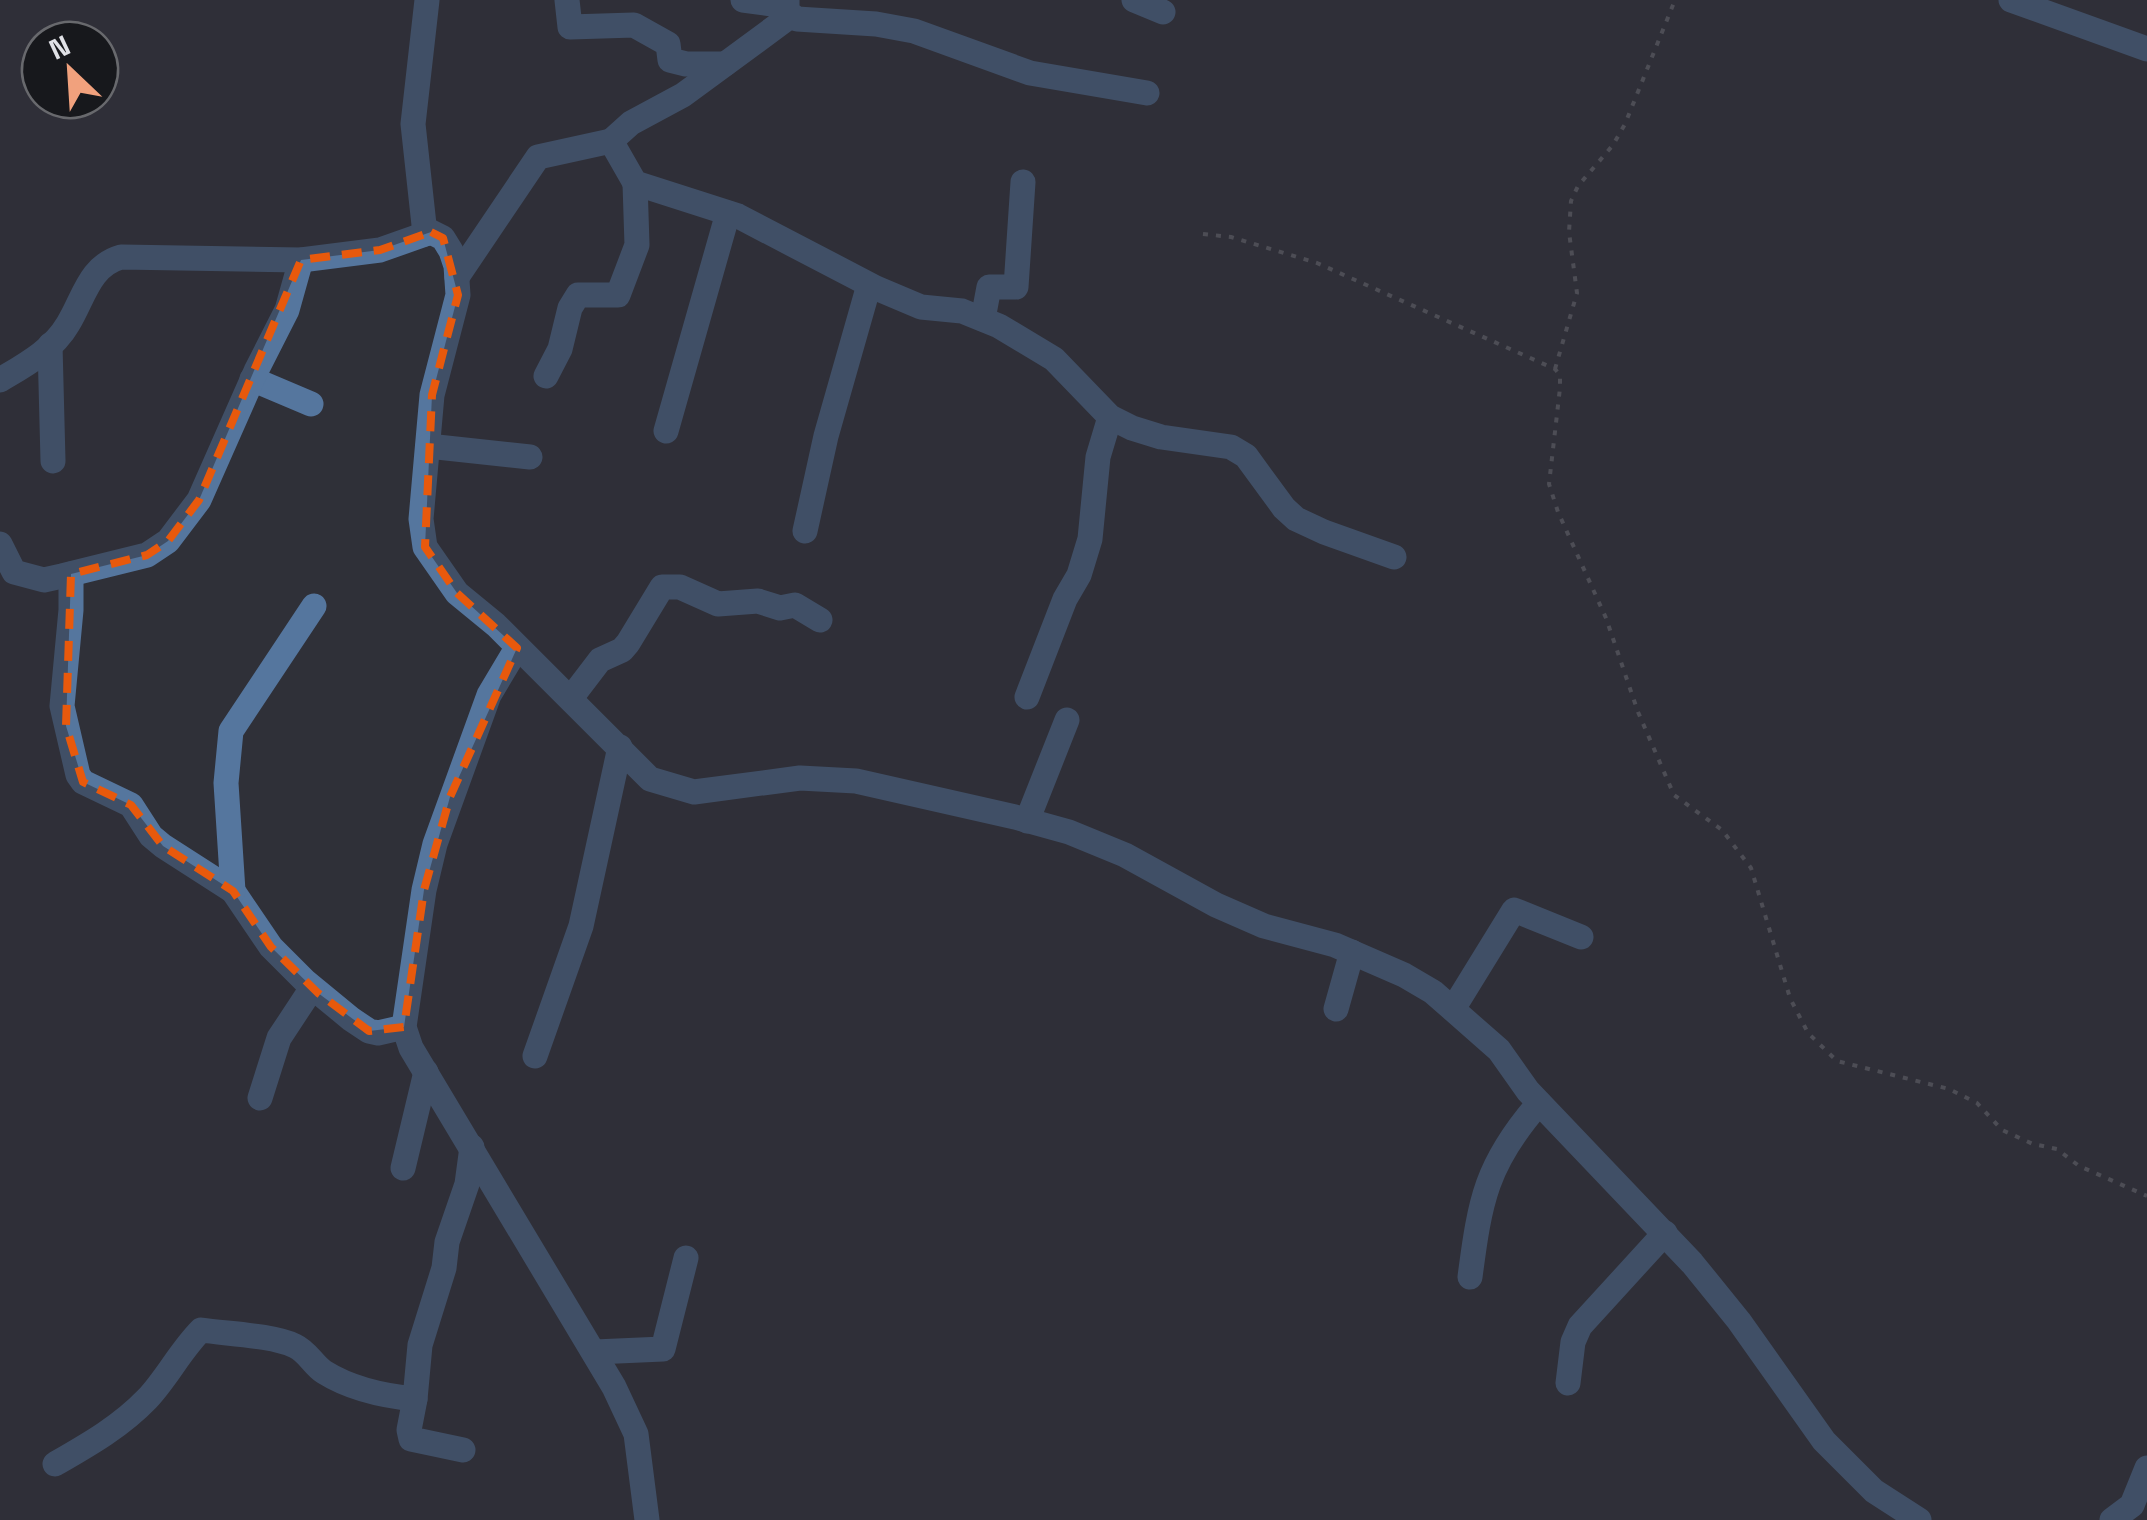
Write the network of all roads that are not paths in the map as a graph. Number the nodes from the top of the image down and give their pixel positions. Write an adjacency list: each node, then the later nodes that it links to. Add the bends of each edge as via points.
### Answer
1 (427, 0): 15 (street, via 413,124)
2 (567, 0): 9 (street, via 570,27 634,25 668,44 670,60)
3 (743, 0): 6 (street)
4 (1134, 0): 7 (street)
5 (2011, 0): 8 (street)
6 (788, 7): 9 (street); 10 (street, via 914,30 1030,73)
7 (1162, 12)
8 (2147, 50)
9 (725, 64): 11 (street)
10 (1148, 93)
11 (610, 141): 13 (street); 17 (street, via 538,157)
12 (1022, 182): 19 (street, via 1016,287 989,287)
13 (635, 183): 14 (street); 21 (street, via 637,245 624,282 618,294 574,299)
14 (728, 213): 18 (street); 26 (street)
15 (425, 234): 16 (street, via 380,250); 17 (street, via 443,238)
16 (301, 260): 20 (street, via 106,261); 22 (street, via 287,310)
17 (457, 277): 27 (street)
18 (870, 285): 19 (street, via 920,307); 30 (street)
19 (983, 319): 25 (street, via 1054,359)
20 (50, 344): 23 (street); 29 (street)
21 (546, 376)
22 (252, 379): 24 (street); 33 (street, via 199,500 168,541 147,555)
23 (0, 380)
24 (311, 404)
25 (1110, 417): 31 (street, via 1161,437 1231,447 1296,518); 37 (street, via 1098,457 1090,539)
26 (666, 432)
27 (428, 446): 28 (street); 36 (street, via 424,547 457,594)
28 (530, 458)
29 (53, 460)
30 (805, 531)
31 (1394, 556)
32 (4, 558): 33 (street, via 14,572 34,579)
33 (70, 574): 42 (street, via 62,706 78,775 131,806 163,846)
34 (314, 606): 42 (street, via 231,732 226,783)
35 (820, 620): 38 (street, via 795,605 718,604 666,585 622,650 600,660)
36 (516, 648): 38 (street); 48 (street, via 489,694 435,844)
37 (1026, 697)
38 (572, 698): 40 (street)
39 (1067, 720): 41 (street)
40 (620, 747): 41 (street, via 650,778 694,792 800,778 856,781); 49 (street, via 581,926)
41 (1027, 821): 44 (street, via 1126,855 1264,926)
42 (233, 891): 45 (street, via 271,947)
43 (1580, 937): 47 (street, via 1514,910)
44 (1352, 952): 46 (street); 47 (street, via 1404,975)
45 (312, 988): 48 (street, via 369,1032); 51 (street, via 279,1038)
46 (1336, 1009)
47 (1453, 1009): 52 (street, via 1499,1050)
48 (404, 1027): 50 (street)
49 (535, 1056)
50 (426, 1072): 53 (street); 54 (street)
51 (260, 1098)
52 (1539, 1103): 55 (street); 57 (street, via 1490,1176)
53 (472, 1148): 58 (street); 60 (street, via 468,1184 420,1345)
54 (403, 1168)
55 (1664, 1234): 59 (street, via 1580,1326); 65 (street, via 1739,1321 1824,1441 1874,1491)
56 (686, 1258): 58 (street, via 664,1350)
57 (1470, 1277)
58 (595, 1352): 64 (street, via 636,1434)
59 (1568, 1383)
60 (415, 1398): 61 (street, via 411,1439); 62 (street, via 350,1384 321,1370 296,1346 201,1330 146,1400 109,1433)
61 (463, 1450)
62 (56, 1464)
63 (2147, 1468): 66 (street, via 2132,1505)
64 (647, 1520)
65 (1918, 1520)
66 (2112, 1520)

